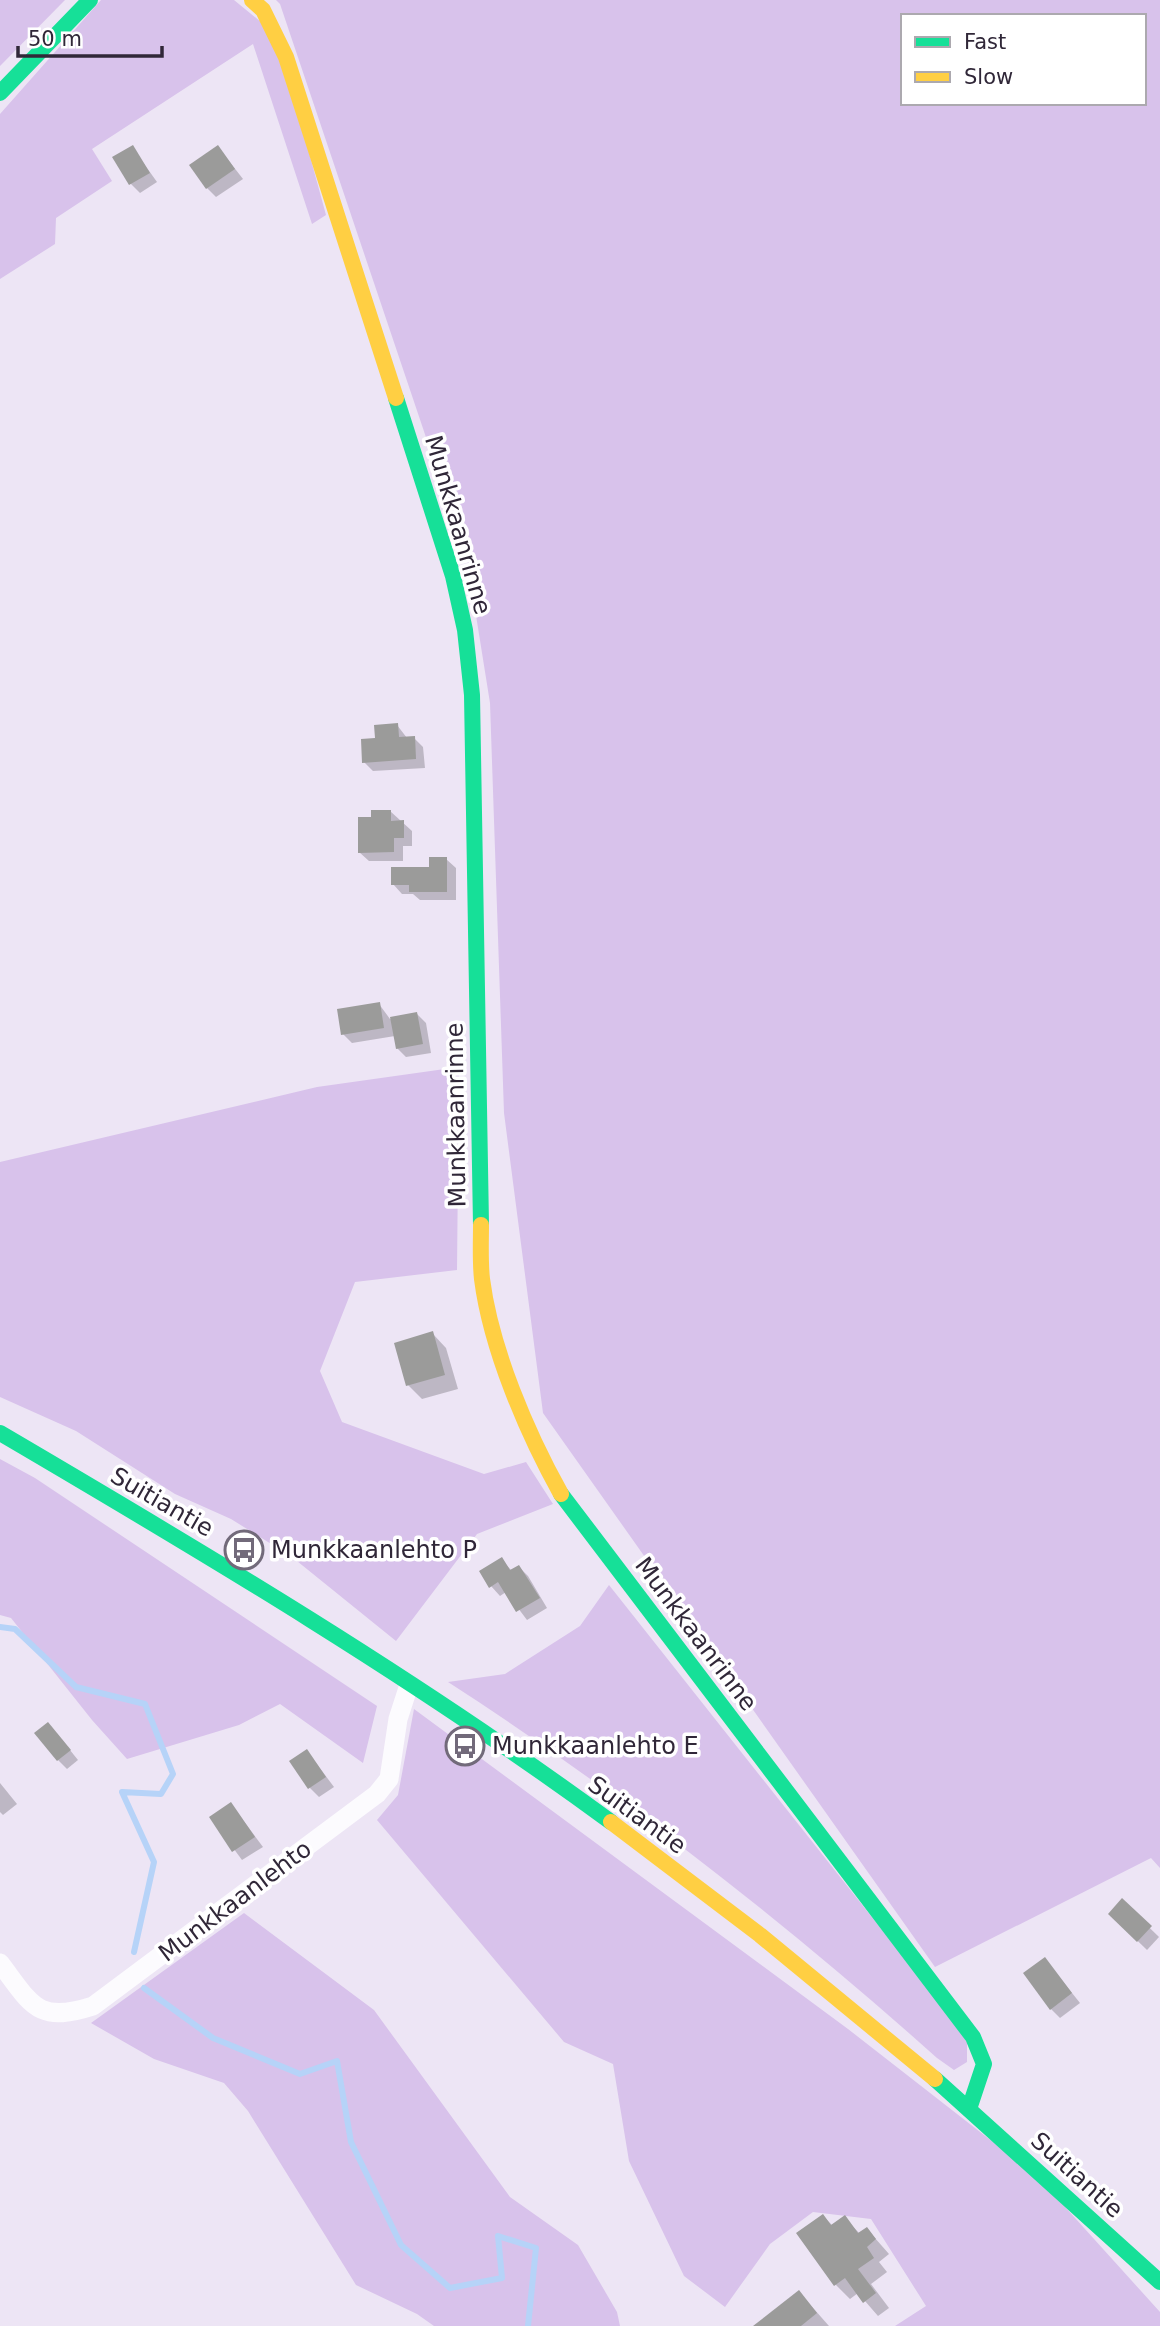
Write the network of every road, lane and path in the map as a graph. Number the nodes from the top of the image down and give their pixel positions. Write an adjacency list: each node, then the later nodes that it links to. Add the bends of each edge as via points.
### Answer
1 (90, 0): 3 (street)
2 (251, 0): 7 (street, Munkkaanrinne, via 263,10 286,57 453,576 465,630 472,695 482,1279 504,1368 560,1493 973,2037 984,2064)
3 (0, 93)
4 (0, 1433): 5 (street, Suitiantie, via 195,1547)
5 (409, 1685): 6 (street, Munkkaanlehto, via 398,1719 389,1779 377,1794 93,2006 63,2016 44,2011 27,1998); 7 (street, Suitiantie, via 504,1746 634,1840)
6 (0, 1963)
7 (969, 2109): 8 (street, Suitiantie)
8 (1160, 2282)

